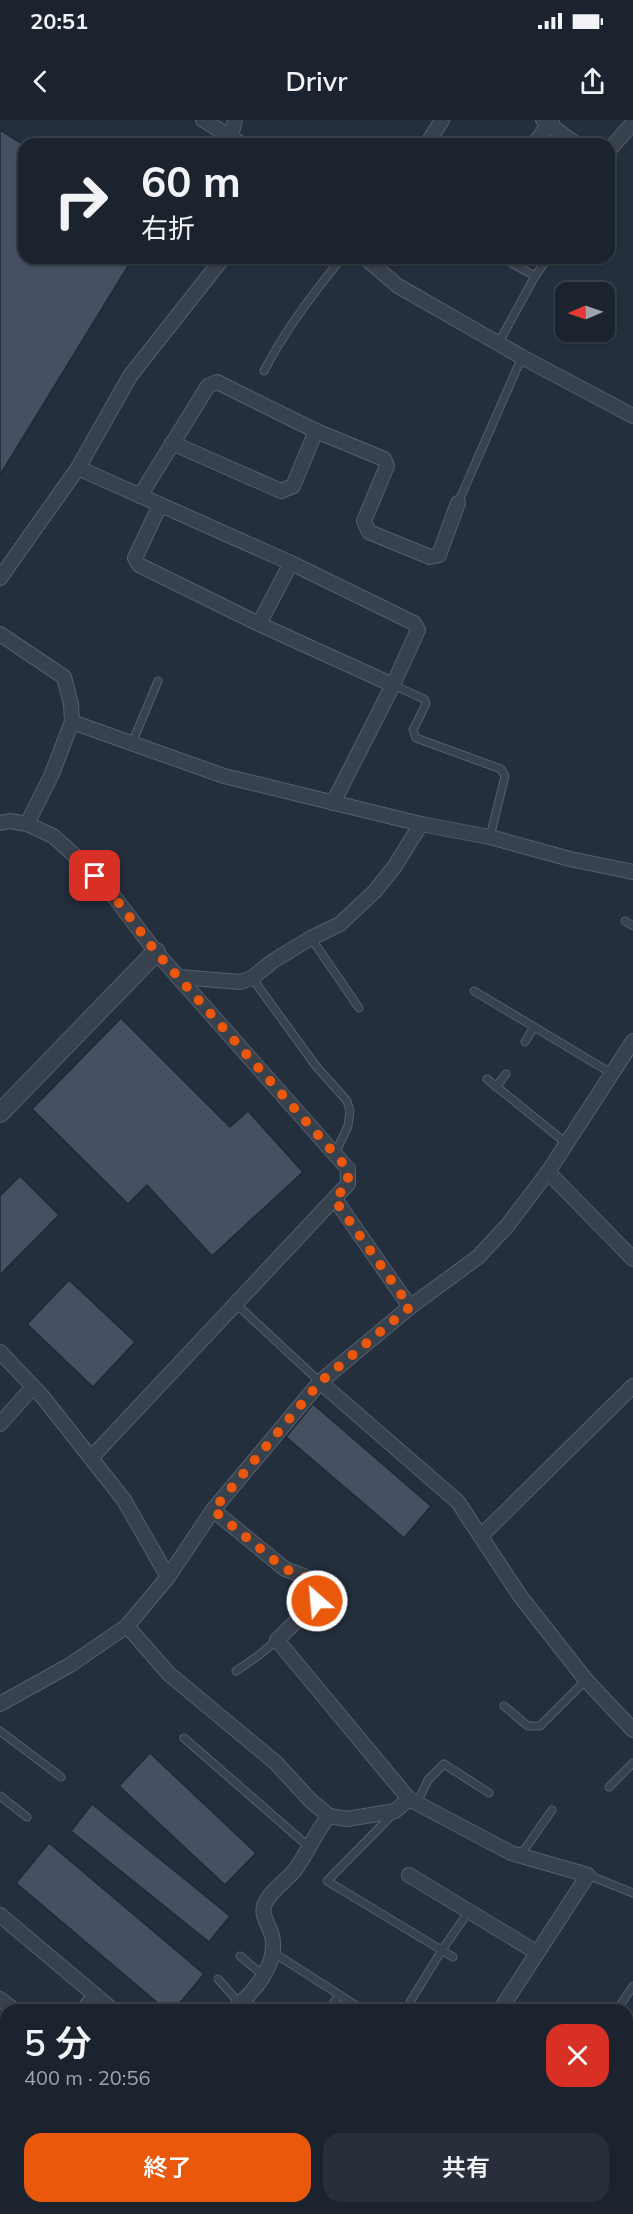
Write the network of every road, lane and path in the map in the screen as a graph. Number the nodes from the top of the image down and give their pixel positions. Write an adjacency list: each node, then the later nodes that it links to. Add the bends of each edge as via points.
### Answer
1 (203, 120): 6 (street)
2 (236, 120): 7 (street)
3 (442, 120): 8 (street)
4 (548, 121): 9 (street); 10 (street)
5 (633, 123): 11 (street)
6 (234, 138)
7 (237, 138)
8 (431, 138)
9 (538, 138)
10 (569, 138)
11 (615, 143)
12 (218, 264): 24 (street, via 130,376)
13 (337, 264): 20 (lane, via 300,312)
14 (372, 264): 18 (street, via 399,286)
15 (513, 264): 17 (lane)
16 (544, 264): 17 (lane)
17 (535, 276): 18 (lane)
18 (498, 344): 19 (street)
19 (522, 357): 21 (street); 26 (lane)
20 (264, 371)
21 (633, 416)
22 (316, 431): 23 (street, via 217,382 208,386); 23 (street, via 292,486 281,491); 26 (street, via 384,459 387,466 364,521 369,532 430,557 439,555)
23 (172, 443): 25 (street)
24 (78, 468): 25 (street); 29 (street)
25 (140, 496): 27 (street)
26 (458, 503)
27 (160, 505): 28 (street); 30 (street, via 135,558 140,565)
28 (291, 563): 30 (street); 33 (street, via 414,623 418,630)
29 (0, 578)
30 (259, 624): 33 (street)
31 (0, 634): 34 (street, via 64,677 72,704)
32 (158, 681): 35 (lane)
33 (393, 685): 36 (street); 40 (lane, via 426,704 413,730 416,738 501,769 506,776)
34 (72, 722): 35 (street); 38 (street)
35 (132, 743): 36 (street, via 224,776)
36 (333, 803): 39 (street)
37 (0, 823): 38 (street)
38 (27, 824): 45 (street, via 52,836 82,862 109,890)
39 (421, 824): 40 (street); 44 (street, via 375,891 340,924)
40 (490, 837): 41 (street, via 570,860)
41 (633, 872)
42 (625, 921): 43 (lane)
43 (633, 926)
44 (311, 938): 47 (street); 49 (lane)
45 (156, 952): 46 (street); 57 (street)
46 (179, 977): 47 (street, via 240,982); 59 (street)
47 (252, 978): 59 (lane, via 316,1066 347,1101 348,1126)
48 (474, 992): 50 (lane)
49 (359, 1008)
50 (534, 1027): 52 (lane); 53 (lane)
51 (633, 1041): 53 (street)
52 (525, 1042)
53 (611, 1073): 58 (street)
54 (506, 1074): 56 (lane)
55 (487, 1079): 56 (lane)
56 (496, 1087): 58 (lane)
57 (0, 1113)
58 (566, 1143): 60 (street)
59 (335, 1154): 61 (street, via 348,1169 348,1185)
60 (548, 1172): 62 (street); 64 (street, via 478,1257)
61 (334, 1199): 63 (street); 64 (street)
62 (633, 1259)
63 (235, 1303): 66 (lane); 70 (street)
64 (410, 1307): 66 (street)
65 (0, 1352): 67 (street)
66 (320, 1382): 71 (street); 72 (street, via 458,1502)
67 (33, 1386): 69 (street); 70 (street)
68 (633, 1386): 72 (street)
69 (0, 1424)
70 (90, 1458): 73 (street, via 124,1500)
71 (213, 1510): 73 (street); 75 (street, via 285,1569 309,1578 316,1586 317,1601)
72 (481, 1536): 77 (street, via 520,1596)
73 (168, 1577): 74 (street)
74 (127, 1626): 78 (street); 91 (street, via 169,1674 276,1763)
75 (277, 1640): 76 (lane); 88 (street)
76 (236, 1671)
77 (586, 1680): 79 (lane, via 540,1726 528,1726); 80 (street)
78 (0, 1704)
79 (504, 1706)
80 (632, 1727)
81 (0, 1731): 84 (lane)
82 (184, 1738): 93 (lane)
83 (633, 1763): 85 (lane)
84 (62, 1777)
85 (609, 1787)
86 (489, 1793): 88 (lane, via 444,1764)
87 (0, 1796): 92 (lane)
88 (413, 1801): 90 (street); 94 (street)
89 (552, 1810): 94 (lane)
90 (395, 1811): 91 (street, via 347,1819); 100 (lane, via 327,1881)
91 (329, 1816): 93 (street)
92 (27, 1817)
93 (308, 1846): 102 (street, via 294,1871 265,1903 261,1922 272,1934)
94 (520, 1856): 96 (street)
95 (409, 1875): 98 (street)
96 (588, 1875): 97 (lane); 101 (street)
97 (632, 1891)
98 (469, 1911): 100 (lane); 101 (street)
99 (0, 1915): 108 (street)
100 (442, 1950): 104 (lane); 116 (lane)
101 (536, 1952): 117 (street)
102 (274, 1953): 105 (street); 109 (lane)
103 (240, 1956): 105 (lane)
104 (453, 1956)
105 (263, 1975): 113 (street)
106 (218, 1979): 112 (lane)
107 (633, 1986): 118 (lane)
108 (95, 1995): 110 (street); 111 (street)
109 (339, 1995): 114 (lane); 115 (lane)
110 (88, 2004)
111 (106, 2004)
112 (236, 2004)
113 (243, 2004)
114 (333, 2004)
115 (354, 2004)
116 (409, 2004)
117 (504, 2004)
118 (621, 2004)

